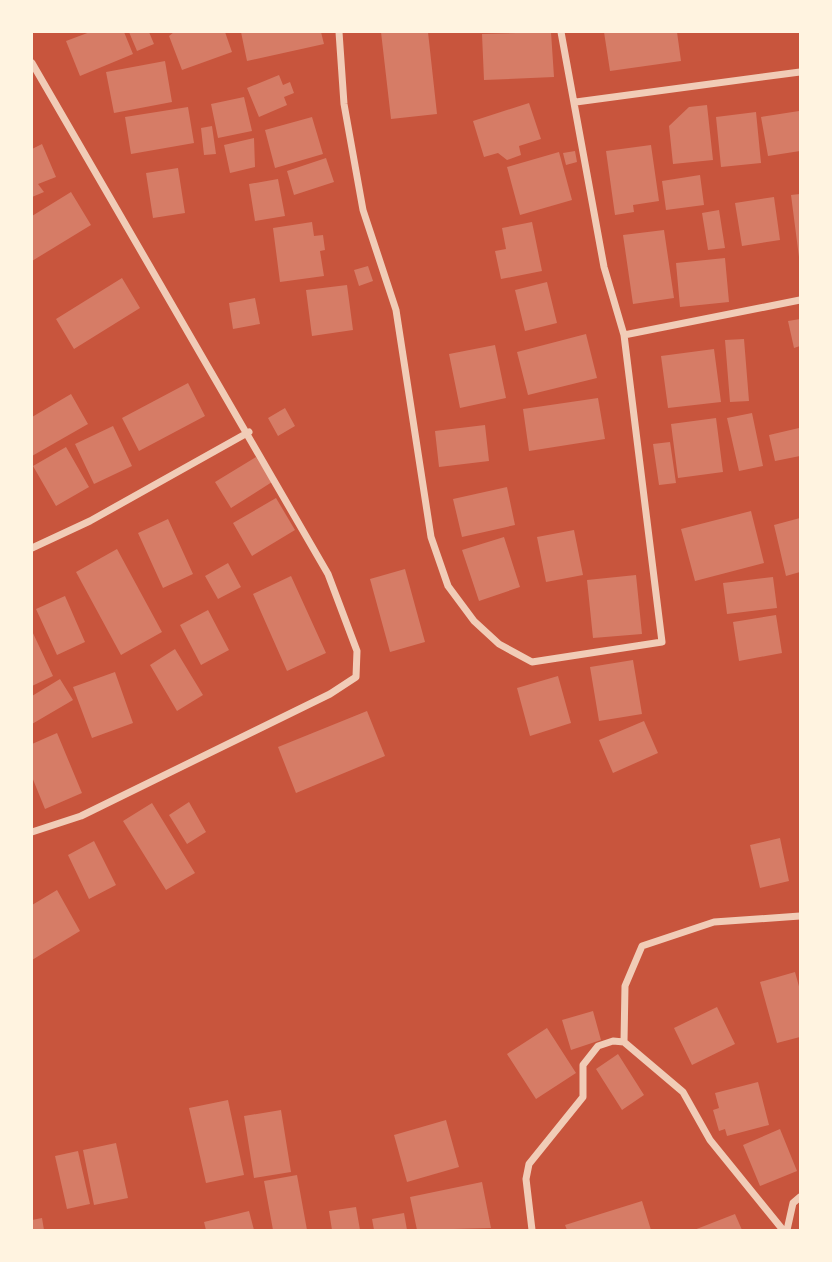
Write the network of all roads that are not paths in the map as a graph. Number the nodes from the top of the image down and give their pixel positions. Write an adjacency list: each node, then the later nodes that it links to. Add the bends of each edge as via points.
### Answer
1 (339, 32): 7 (street, via 344,104 360,197 396,310 431,537 448,586 474,621 499,644 531,662 662,642)
2 (561, 32): 5 (street)
3 (32, 63): 8 (street)
4 (800, 72): 5 (street)
5 (576, 102): 7 (street, via 604,267)
6 (800, 300): 7 (street)
7 (624, 335)
8 (248, 432): 9 (street, via 90,521); 10 (street, via 328,573 357,651 356,677 81,816)
9 (32, 548)
10 (32, 832)
11 (800, 916): 12 (street, via 714,922 642,946 625,986)
12 (624, 1042): 14 (street, via 598,1046 583,1065 583,1097 529,1164 526,1179); 15 (street, via 683,1092 710,1140)
13 (800, 1198): 15 (street, via 793,1203)
14 (532, 1230)
15 (785, 1230)

